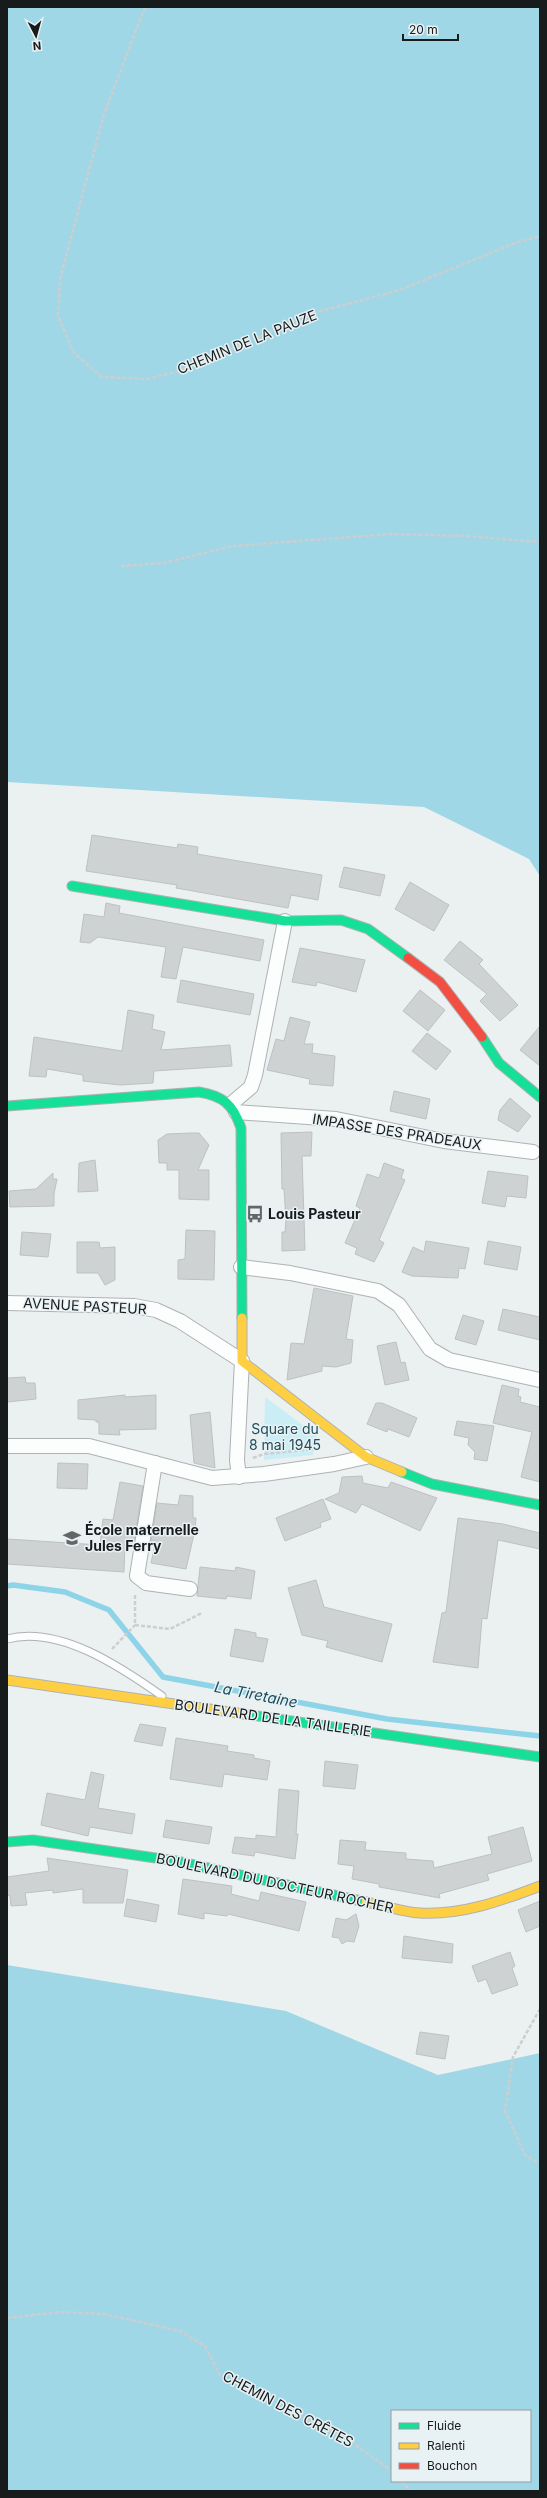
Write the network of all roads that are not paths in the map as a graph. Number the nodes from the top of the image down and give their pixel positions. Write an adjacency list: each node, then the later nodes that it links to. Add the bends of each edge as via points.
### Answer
1 (72, 886): 2 (main road)
2 (285, 921): 3 (main road, via 341,920 368,929 440,982 499,1063); 5 (street, via 255,1075 251,1087)
3 (540, 1097)
4 (7, 1106): 5 (main road, via 199,1092 221,1095)
5 (234, 1108): 6 (street, IMPASSE DES PRADEAUX, via 336,1119 444,1141); 7 (main road, via 242,1147)
6 (533, 1152)
7 (241, 1266): 9 (main road); 10 (street, via 290,1273 378,1292 399,1305 430,1349 449,1360)
8 (7, 1303): 9 (street, AVENUE PASTEUR, via 134,1306 156,1310 180,1321)
9 (242, 1361): 12 (main road, AVENUE PASTEUR); 14 (street, via 237,1460)
10 (540, 1380)
11 (7, 1446): 13 (street, via 89,1446)
12 (366, 1457): 14 (street); 15 (main road, AVENUE PASTEUR, via 432,1484)
13 (155, 1463): 14 (street, via 212,1478); 16 (street, via 137,1576 146,1583)
14 (239, 1477)
15 (540, 1505)
16 (190, 1589)
17 (7, 1639): 19 (lane, via 53,1638 93,1654 130,1674)
18 (7, 1680): 19 (main road, BOULEVARD DE LA TAILLERIE)
19 (174, 1704): 20 (main road, BOULEVARD DE LA TAILLERIE)
20 (540, 1757)
21 (7, 1842): 22 (main road, BOULEVARD DU DOCTEUR ROCHER, via 33,1840 176,1861 419,1913 458,1912 491,1904)
22 (540, 1886)

